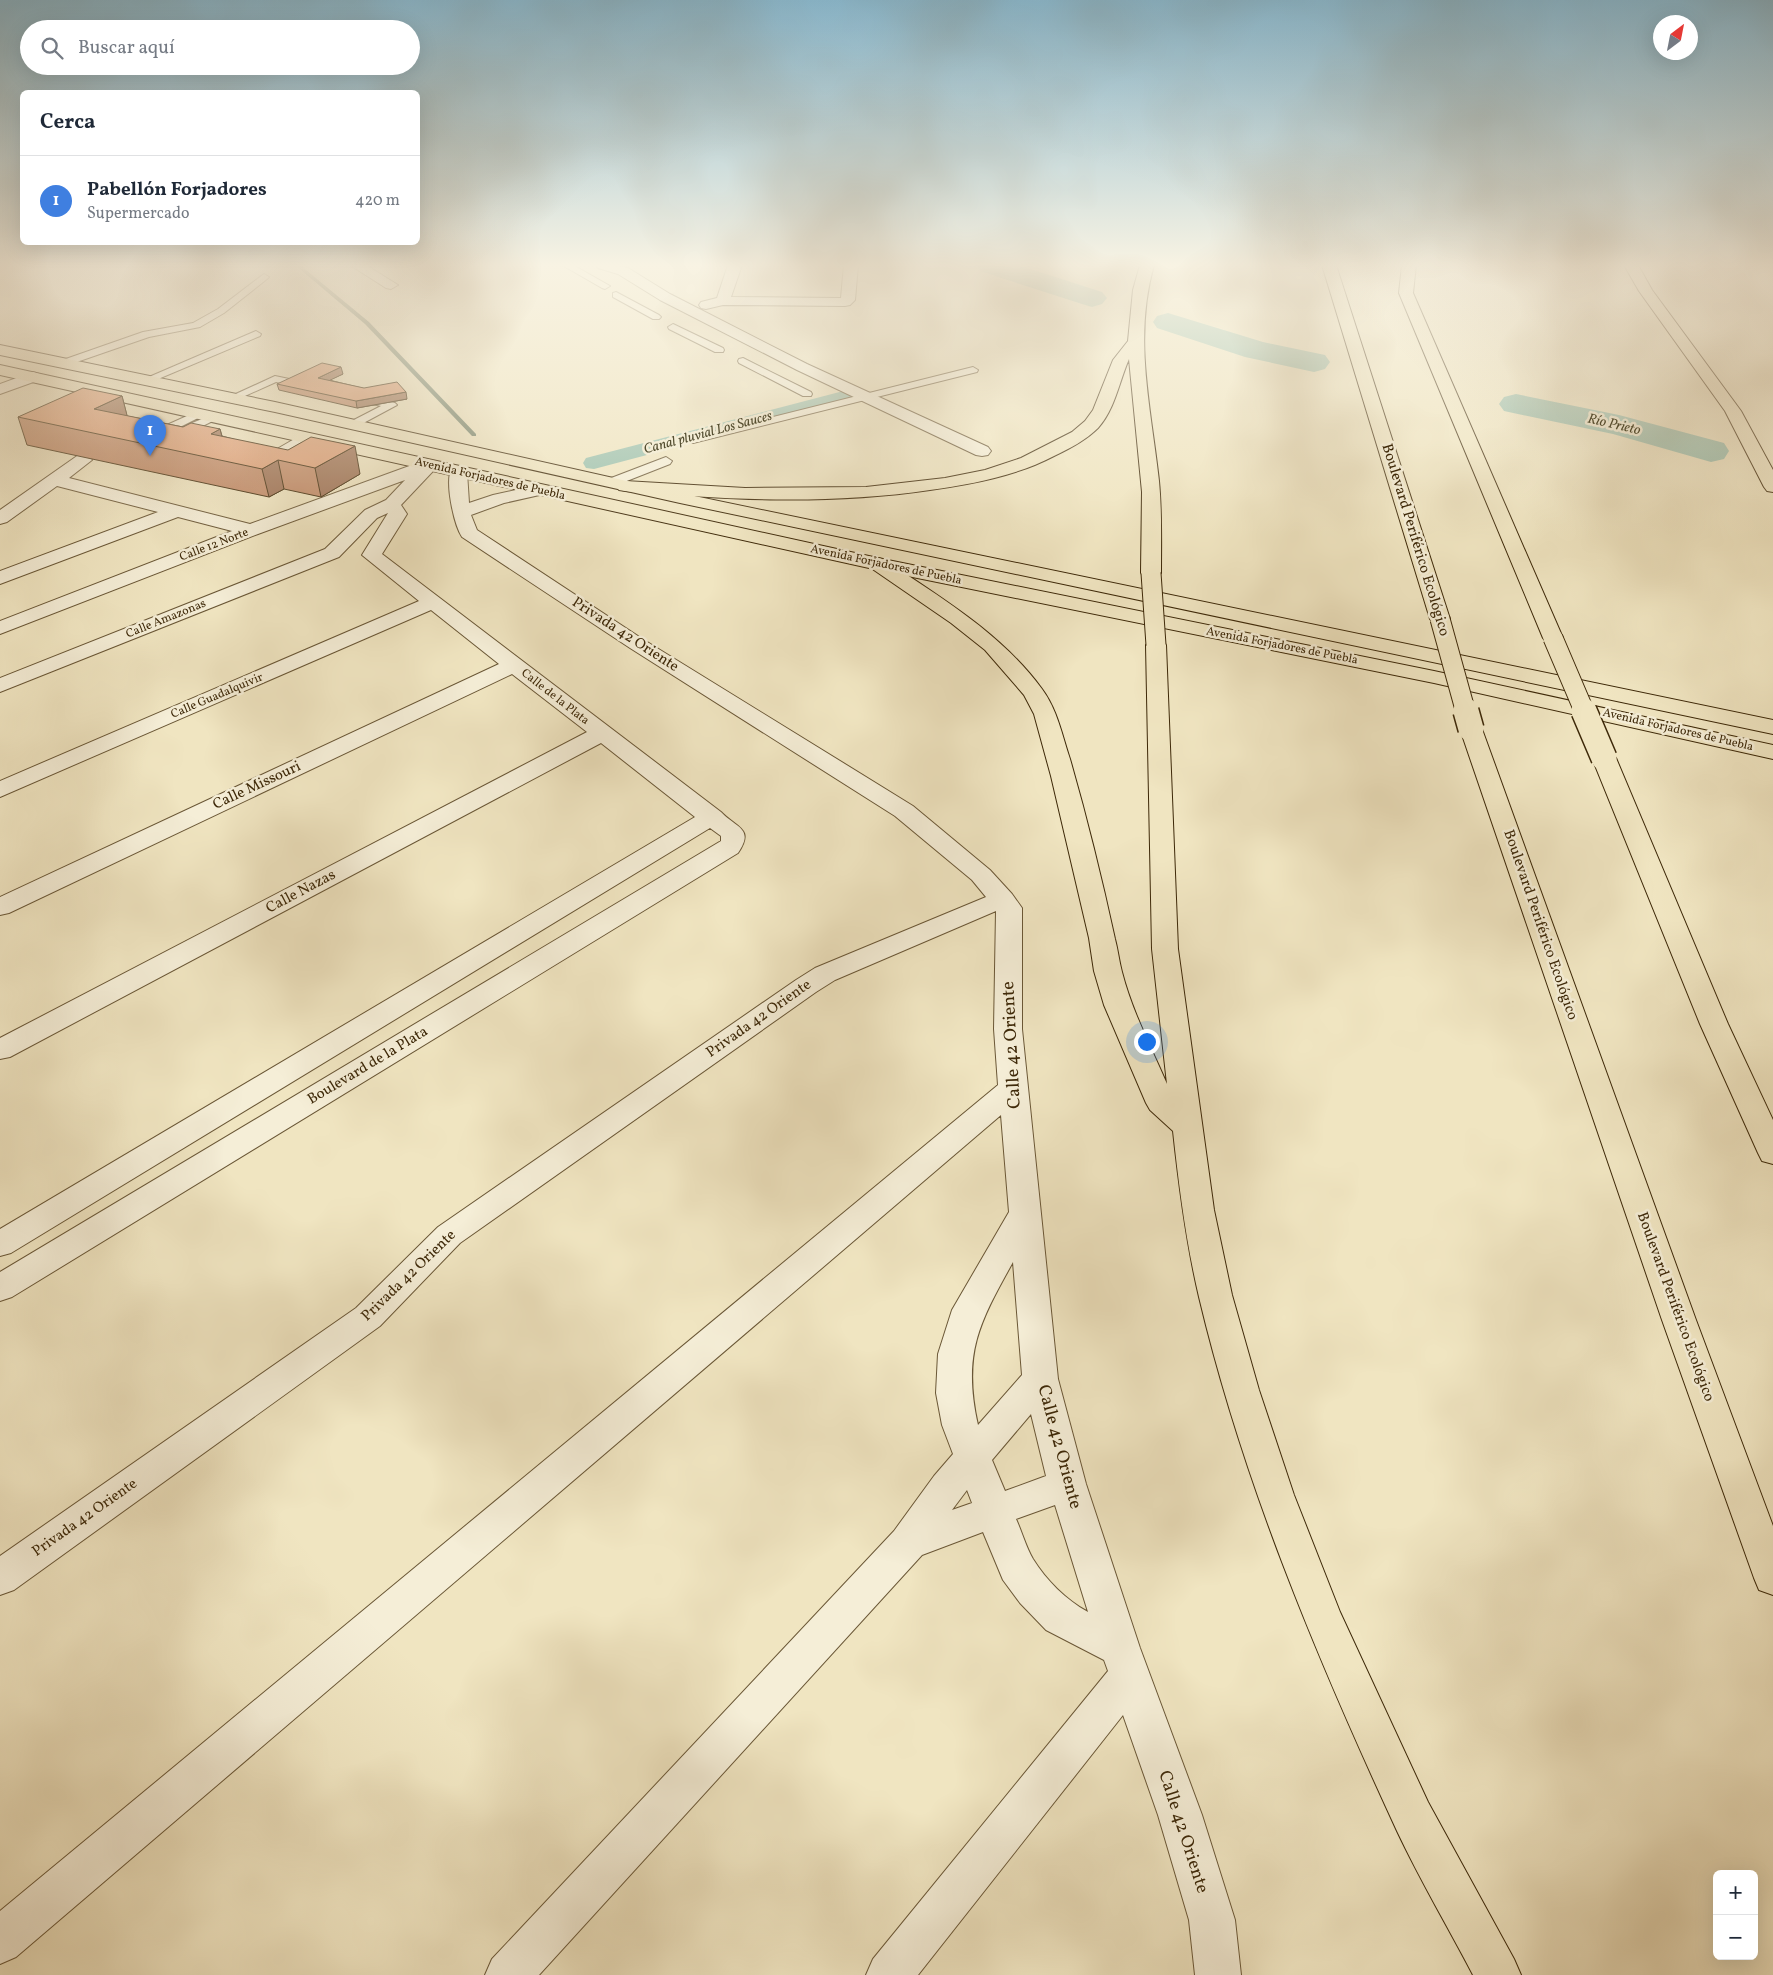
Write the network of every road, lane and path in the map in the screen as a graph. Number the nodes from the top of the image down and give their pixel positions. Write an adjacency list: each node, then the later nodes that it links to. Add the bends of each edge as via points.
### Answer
1 (35, 357): 11 (main road, Avenida Forjadores de Puebla)
2 (81, 357): 11 (lane)
3 (201, 357): 17 (lane)
4 (784, 357): 12 (street)
5 (1122, 357): 41 (main road, via 1106,403 1092,424 1038,458 992,473 910,488 842,494 706,492)
6 (1137, 357): 67 (main road, bridge, via 1150,484 1165,949)
7 (1358, 357): 78 (main road, Boulevard Periférico Ecológico, bridge, via 1471,729)
8 (1433, 357): 68 (main road, bridge, via 1714,1024)
9 (1694, 357): 25 (main road)
10 (743, 361): 15 (lane)
11 (64, 363): 17 (main road, Avenida Forjadores de Puebla)
12 (802, 367): 15 (lane); 22 (street)
13 (0, 370): 16 (main road, Avenida Forjadores de Puebla)
14 (974, 370): 22 (lane)
15 (770, 375): 20 (lane)
16 (33, 377): 18 (street); 26 (main road, Avenida Forjadores de Puebla)
17 (147, 380): 23 (main road, Avenida Forjadores de Puebla)
18 (0, 390)
19 (324, 390): 23 (lane, via 275,379)
20 (808, 394)
21 (353, 396): 27 (lane, via 391,405)
22 (866, 397): 30 (lane); 33 (street)
23 (232, 398): 24 (main road, Avenida Forjadores de Puebla)
24 (275, 407): 26 (main road, via 224,409); 27 (main road, Avenida Forjadores de Puebla)
25 (1733, 411): 31 (main road); 42 (main road)
26 (205, 416): 28 (main road, Avenida Forjadores de Puebla); 29 (lane, via 162,432)
27 (352, 425): 41 (main road, Avenida Forjadores de Puebla)
28 (303, 437): 34 (lane); 38 (main road, Avenida Forjadores de Puebla)
29 (158, 439): 32 (lane)
30 (693, 440)
31 (1766, 442)
32 (187, 444)
33 (982, 451)
34 (259, 459): 37 (lane)
35 (84, 460): 40 (street)
36 (666, 461): 41 (lane)
37 (280, 464)
38 (429, 465): 39 (main road, Avenida Forjadores de Puebla); 44 (street); 48 (street, Calle 12 Norte)
39 (458, 472): 43 (main road, Avenida Forjadores de Puebla); 46 (street, Privada 42 Oriente)
40 (55, 480): 45 (street); 47 (street)
41 (617, 485): 57 (main road, Avenida Forjadores de Puebla)
42 (1773, 488)
43 (538, 490): 46 (street); 51 (main road, Avenida Forjadores de Puebla)
44 (392, 504): 49 (street, via 371,514); 50 (street, via 398,514)
45 (177, 511): 48 (street); 52 (street)
46 (461, 512): 63 (street, Privada 42 Oriente, via 469,532 637,644 904,811 981,875)
47 (0, 518)
48 (251, 530): 54 (street, Calle 12 Norte)
49 (332, 553): 50 (street); 56 (street, Calle Amazonas)
50 (372, 555): 53 (street, Calle de la Plata)
51 (878, 564): 59 (main road, Avenida Forjadores de Puebla, via 1443,679); 67 (main road, via 992,646 1019,674 1045,714 1118,1005 1161,1103)
52 (0, 578)
53 (433, 602): 55 (street, Calle de la Plata); 60 (street, Calle Guadalquivir)
54 (0, 628)
55 (514, 665): 58 (street, Calle de la Plata); 64 (street, Calle Missouri)
56 (0, 686)
57 (1773, 727)
58 (602, 733): 61 (street, Calle de la Plata); 65 (street, Calle Nazas)
59 (1773, 752)
60 (0, 790)
61 (712, 817): 62 (street, Calle de la Plata, via 734,834); 70 (street)
62 (733, 841): 71 (street, Boulevard de la Plata, via 729,848)
63 (1003, 899): 66 (street, Calle 42 Oriente, via 1009,908 1008,1029); 77 (street, Privada 42 Oriente, via 825,974 806,986 449,1235 368,1316)
64 (0, 907)
65 (0, 1050)
66 (1013, 1089): 69 (street, Calle 42 Oriente); 80 (street)
67 (1188, 1128): 84 (main road, via 1198,1210 1215,1296 1275,1495 1321,1613 1379,1745 1413,1817)
68 (1773, 1153)
69 (1024, 1212): 72 (street, Calle 42 Oriente); 73 (street, via 969,1310 955,1354 954,1393 960,1424)
70 (0, 1244)
71 (0, 1288)
72 (1040, 1379): 73 (street); 74 (street, Calle 42 Oriente)
73 (974, 1456): 75 (street); 76 (street, via 947,1487)
74 (1067, 1484): 75 (street); 79 (street, Calle 42 Oriente)
75 (995, 1512): 76 (street); 79 (street, via 1017,1568 1034,1591 1060,1616)
76 (908, 1543): 81 (street)
77 (0, 1578)
78 (1773, 1578)
79 (1125, 1662): 82 (street); 83 (street, Calle 42 Oriente, via 1180,1815 1212,1920)
80 (0, 1941)
81 (508, 1975)
82 (889, 1975)
83 (1218, 1975)
84 (1498, 1975)

